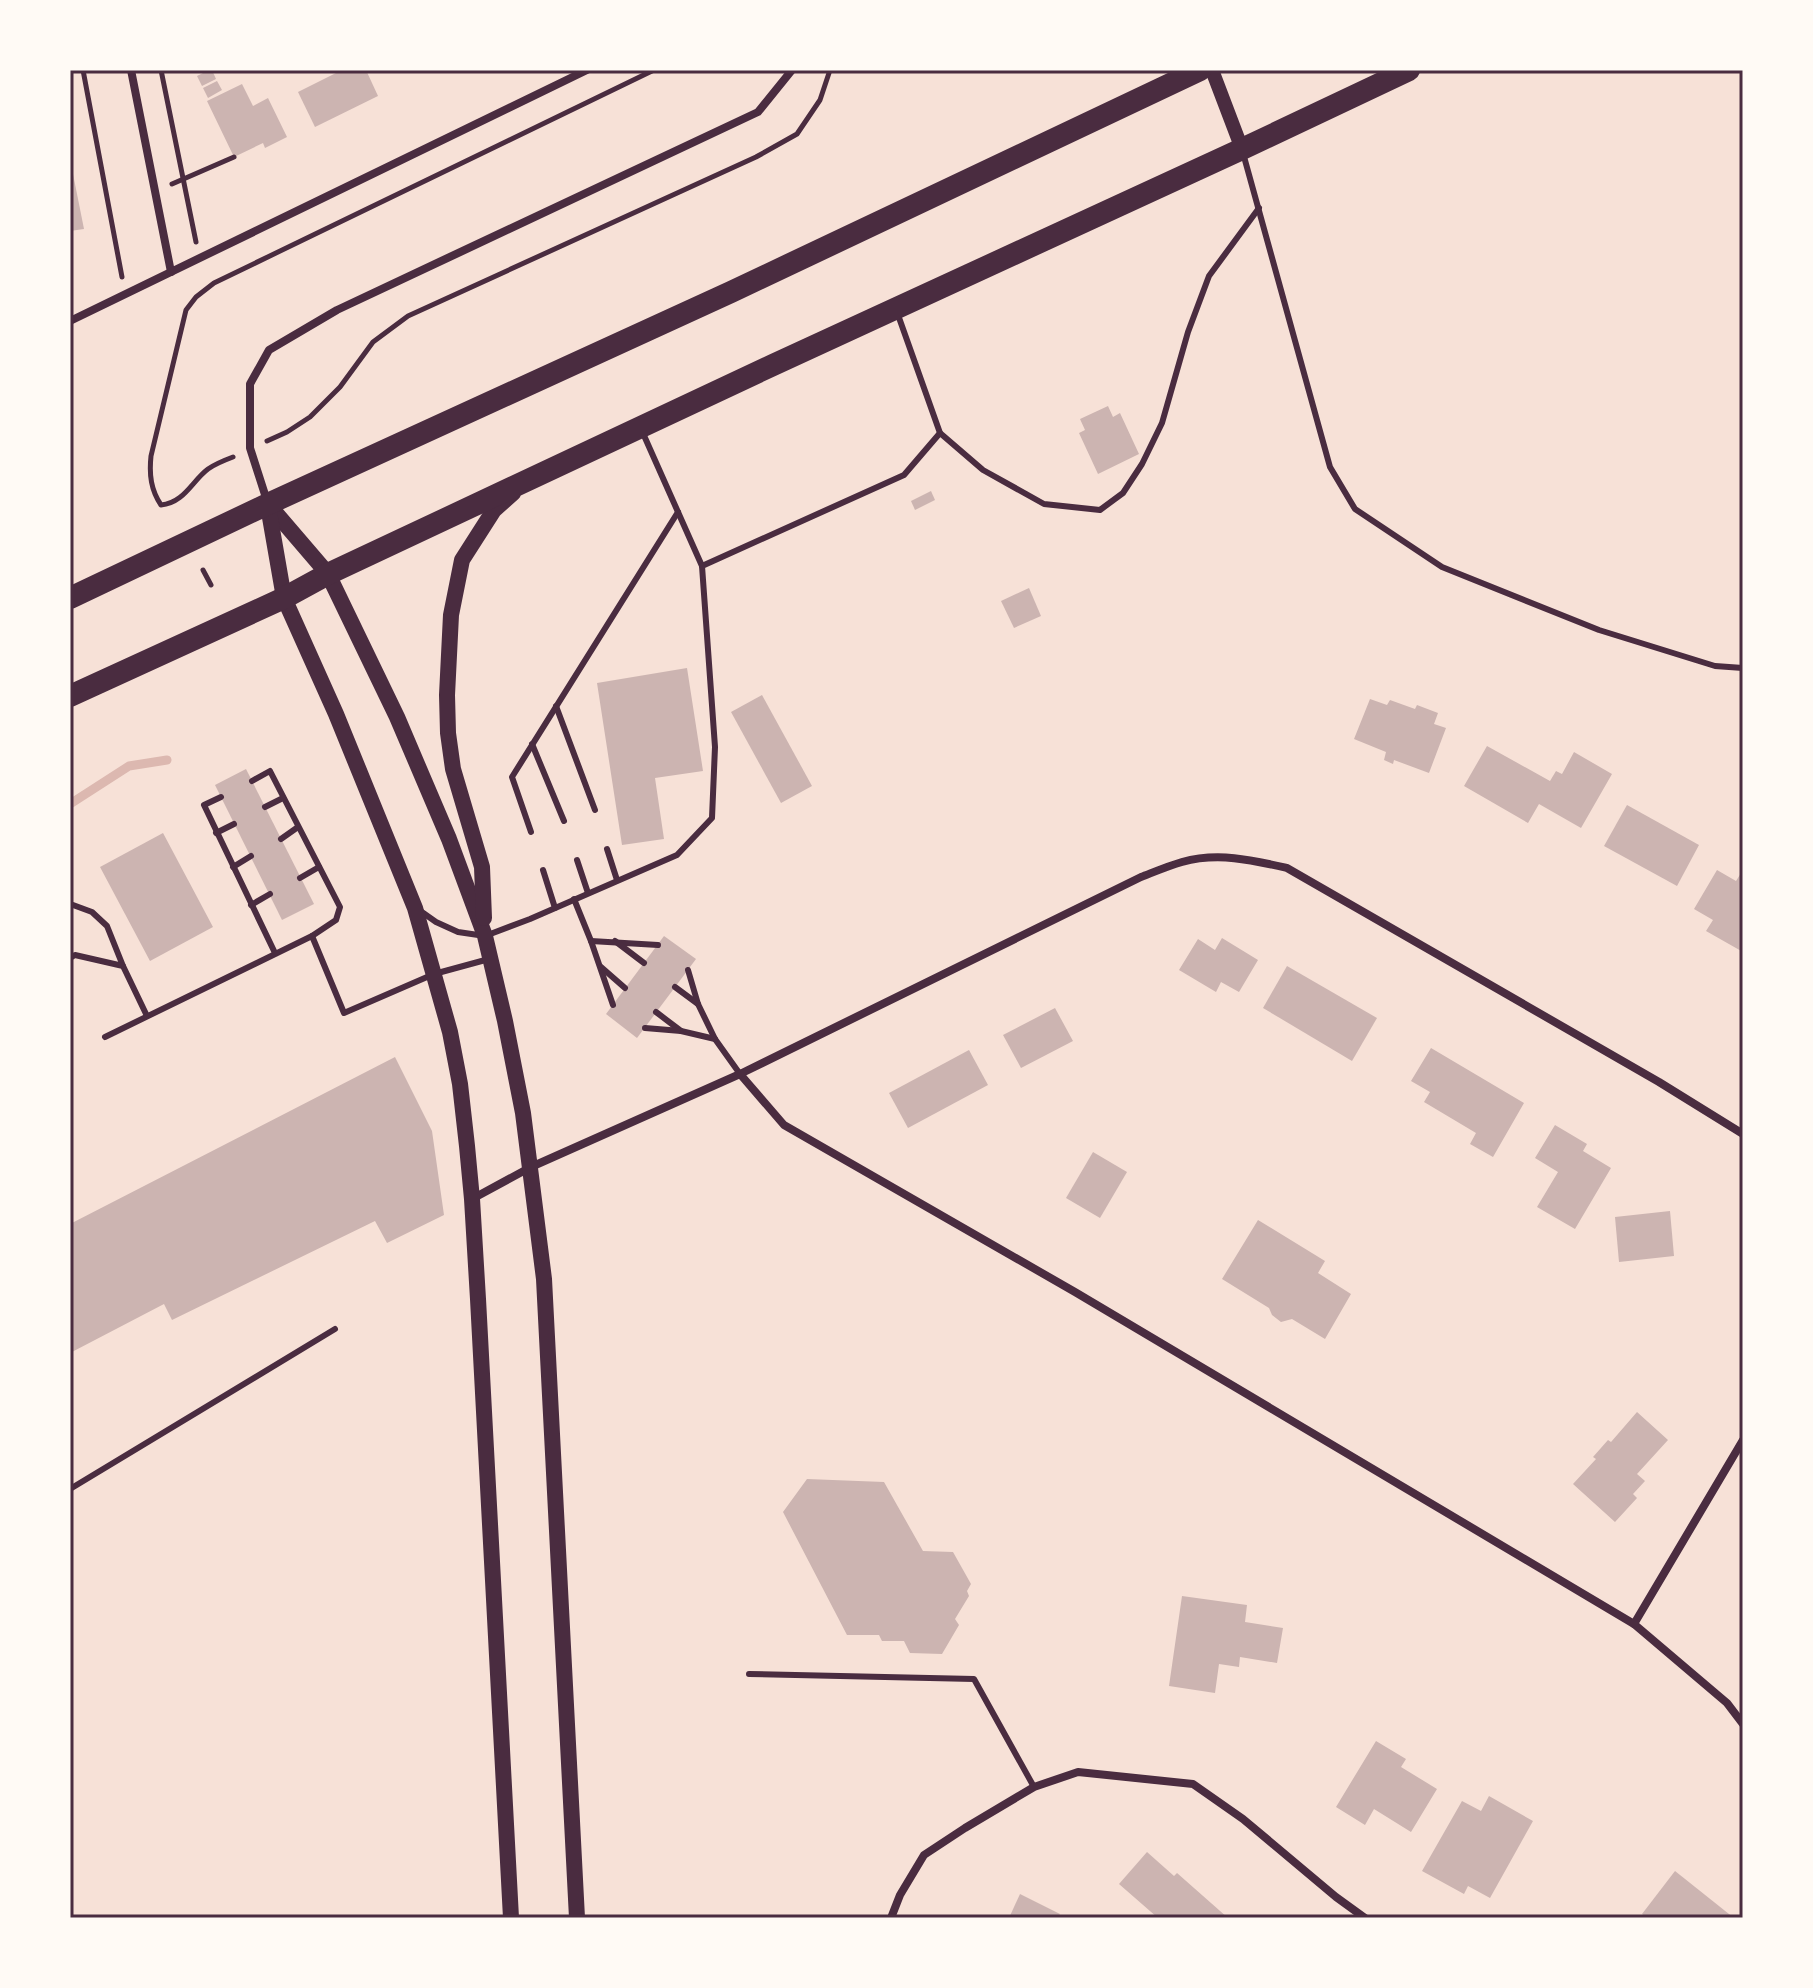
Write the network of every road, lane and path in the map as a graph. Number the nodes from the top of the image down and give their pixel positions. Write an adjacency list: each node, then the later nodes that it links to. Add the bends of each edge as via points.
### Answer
1 (83, 70): 18 (path)
2 (131, 70): 14 (street)
3 (161, 70): 13 (path)
4 (587, 70): 17 (street)
5 (654, 70): 23 (path, via 214,283 196,297 186,310 151,456 151,485 161,505 169,505 207,469)
6 (792, 70): 23 (street, via 758,112 337,310 269,350 250,384)
7 (830, 70): 23 (path, via 820,100 797,134 408,316 373,342 310,417)
8 (1200, 70): 25 (highway)
9 (1212, 70): 11 (street)
10 (1409, 70): 11 (highway)
11 (1242, 149): 15 (lane); 19 (highway)
12 (234, 157): 13 (path)
13 (183, 179): 14 (path); 16 (path)
14 (155, 193): 17 (street)
15 (1259, 208): 22 (lane, via 1209,276 1162,423 1142,464 1123,493 1100,510 1044,504 983,470); 33 (lane, via 1330,467 1355,509 1456,573 1599,630 1715,666)
16 (195, 235)
17 (171, 272): 18 (street)
18 (127, 293): 20 (street)
19 (896, 308): 21 (highway); 22 (lane)
20 (70, 321)
21 (641, 428): 24 (highway); 26 (lane)
22 (940, 433): 27 (lane, via 904,475)
23 (250, 448): 25 (street)
24 (524, 483): 29 (highway); 64 (main road, via 494,510 462,560 451,615 448,733 453,769 482,867)
25 (268, 504): 29 (main road); 31 (highway); 32 (main road)
26 (678, 512): 27 (lane); 35 (lane)
27 (702, 566): 55 (lane, via 715,747 712,818 677,855)
28 (203, 570): 30 (path)
29 (328, 574): 32 (highway); 64 (main road, via 397,717)
30 (211, 585)
31 (70, 598)
32 (284, 598): 34 (highway); 61 (main road)
33 (1743, 668)
34 (70, 696)
35 (556, 706): 36 (lane); 41 (lane)
36 (532, 744): 42 (lane); 45 (lane, via 512,777)
37 (252, 781): 39 (lane, via 270,771)
38 (221, 797): 46 (lane, via 204,805)
39 (283, 798): 40 (lane); 44 (lane)
40 (265, 807)
41 (595, 810)
42 (564, 821)
43 (234, 824): 46 (lane)
44 (298, 827): 47 (lane); 52 (lane)
45 (531, 832)
46 (216, 833): 51 (lane)
47 (281, 839)
48 (607, 849): 55 (lane)
49 (251, 856): 51 (lane)
50 (577, 860): 56 (lane)
51 (233, 867): 59 (lane)
52 (319, 867): 54 (lane); 63 (lane, via 340,907 336,920)
53 (543, 870): 62 (lane)
54 (300, 878)
55 (617, 880): 56 (lane)
56 (588, 893): 58 (lane)
57 (270, 894): 59 (lane)
58 (574, 899): 62 (lane); 65 (lane)
59 (251, 905): 68 (lane)
60 (70, 906): 73 (lane, via 92,912 107,926)
61 (415, 908): 64 (lane, via 458,932); 75 (main road)
62 (555, 908): 64 (lane)
63 (312, 936): 68 (lane); 75 (lane, via 344,1013)
64 (485, 936): 70 (main road)
65 (591, 941): 66 (lane); 72 (lane)
66 (615, 941): 67 (lane); 71 (lane)
67 (658, 945)
68 (275, 953): 81 (lane)
69 (70, 958): 73 (lane)
70 (489, 959): 75 (lane); 88 (main road)
71 (644, 963)
72 (599, 965): 77 (lane); 79 (lane)
73 (123, 966): 81 (lane)
74 (688, 970): 78 (lane)
75 (434, 974): 89 (main road, via 460,1084)
76 (675, 987): 78 (lane)
77 (625, 988)
78 (698, 1004): 85 (lane)
79 (613, 1005)
80 (656, 1012): 83 (lane)
81 (147, 1016): 84 (lane)
82 (645, 1028): 83 (lane)
83 (681, 1031): 85 (lane)
84 (105, 1037)
85 (715, 1039): 86 (lane)
86 (740, 1074): 87 (street, via 1141,877 1183,862 1241,858 1287,868); 88 (street); 93 (street, via 784,1125)
87 (1743, 1134)
88 (531, 1167): 89 (street); 98 (main road, via 544,1279)
89 (472, 1199): 97 (main road)
90 (335, 1329): 92 (lane)
91 (1743, 1440): 93 (street)
92 (70, 1489)
93 (1634, 1624): 95 (street, via 1727,1703)
94 (749, 1674): 96 (lane, via 974,1679)
95 (1743, 1724)
96 (1034, 1787): 99 (street, via 924,1855); 100 (street, via 1078,1772 1193,1784)
97 (511, 1918)
98 (577, 1918)
99 (891, 1918)
100 (1365, 1918)

